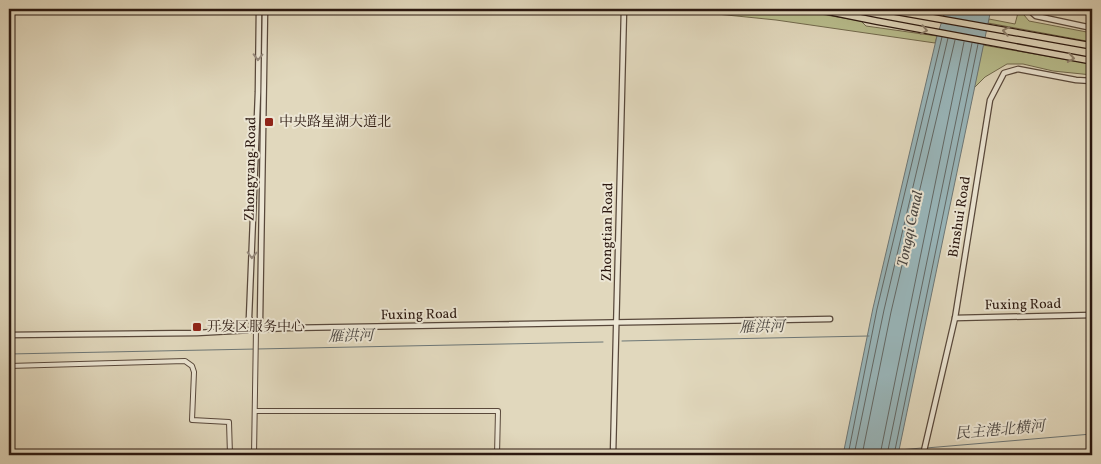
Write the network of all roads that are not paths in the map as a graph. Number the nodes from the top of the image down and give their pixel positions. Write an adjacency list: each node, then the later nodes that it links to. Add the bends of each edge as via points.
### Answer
1 (259, 9): 15 (street, one-way to 15, via 249,318)
2 (265, 9): 15 (street, Zhongyang Road, via 260,320)
3 (624, 9): 14 (street, Zhongtian Road)
4 (817, 9): 9 (main road, one-way to 9)
5 (883, 9): 8 (main road, one-way to 5)
6 (1028, 9): 7 (street, via 1036,16)
7 (1092, 28)
8 (1092, 46)
9 (1092, 61)
10 (1092, 81): 12 (street, Binshui Road, via 1018,69 1004,73 990,100)
11 (1092, 315): 12 (street, Fuxing Road)
12 (955, 318): 23 (street, Binshui Road)
13 (830, 319): 14 (street, Fuxing Road)
14 (617, 323): 15 (street, Fuxing Road); 22 (street, Zhongtian Road)
15 (256, 329): 16 (street, Fuxing Road); 18 (street)
16 (9, 336)
17 (9, 366): 19 (street, via 184,361 192,366 194,372 192,420 229,422)
18 (255, 410): 20 (street); 21 (street, via 498,412)
19 (230, 455)
20 (254, 455)
21 (497, 455)
22 (613, 455)
23 (924, 455)

